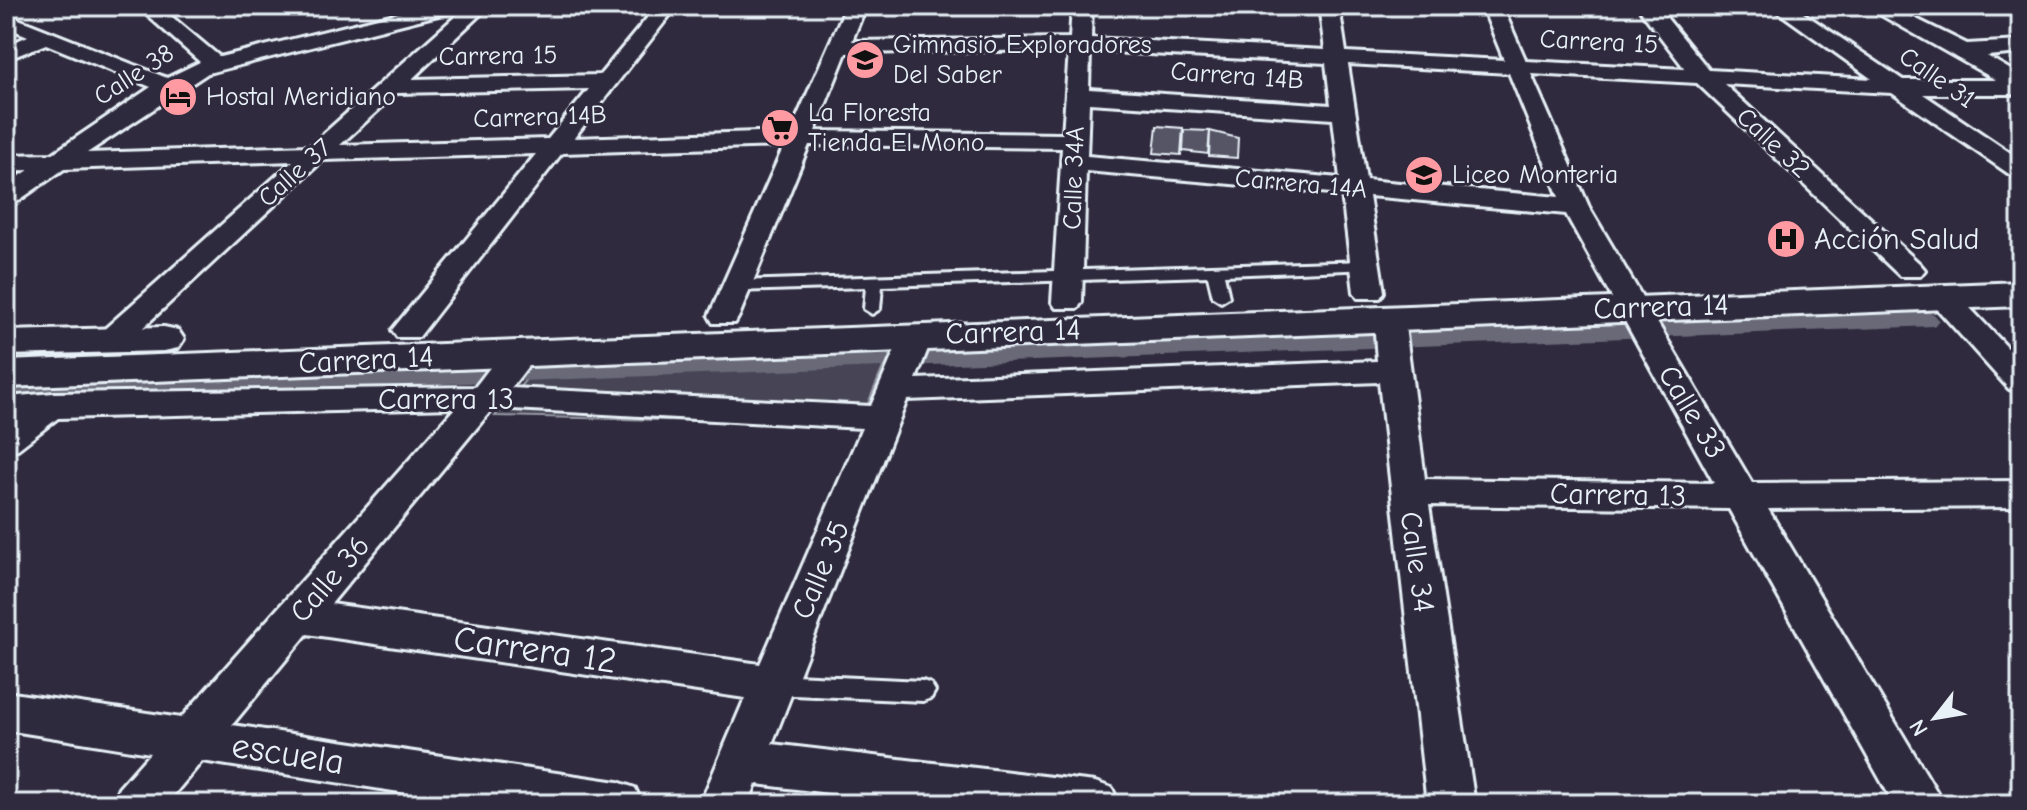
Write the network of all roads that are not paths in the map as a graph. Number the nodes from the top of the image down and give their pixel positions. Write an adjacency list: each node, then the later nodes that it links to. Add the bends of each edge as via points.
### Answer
1 (147, 6): 22 (street)
2 (369, 6): 14 (street)
3 (451, 6): 14 (street, Calle 38)
4 (479, 6): 27 (street, Calle 37)
5 (667, 6): 25 (street)
6 (856, 6): 17 (street)
7 (1082, 6): 16 (street, Calle 34A)
8 (1329, 6): 21 (street, Calle 34)
9 (1492, 6): 23 (street, Calle 33)
10 (1647, 6): 24 (street, Calle 32)
11 (1780, 6): 28 (street, Calle 31)
12 (1875, 6): 19 (street)
13 (6, 20): 15 (street)
14 (392, 20): 22 (street, Calle 38)
15 (46, 36): 20 (street); 26 (street)
16 (1079, 44): 17 (street, Carrera 15); 21 (street, Carrera 15); 30 (street, Calle 34A)
17 (839, 47): 32 (street)
18 (2021, 47): 19 (street)
19 (1964, 51): 29 (street)
20 (6, 54)
21 (1336, 57): 23 (street, Carrera 15); 31 (street, Calle 34)
22 (214, 63): 26 (street, Calle 38)
23 (1518, 66): 24 (street, Carrera 15); 41 (street, Calle 33)
24 (1701, 75): 28 (street, Carrera 15); 43 (street, Calle 32)
25 (606, 82): 27 (street, Carrera 15); 33 (street)
26 (168, 86): 36 (street, Calle 38)
27 (391, 86): 35 (street, Calle 37)
28 (1902, 87): 29 (street, Carrera 15); 38 (street, Calle 31)
29 (2021, 87)
30 (1078, 95): 31 (street, Carrera 14B); 34 (street, Calle 34A)
31 (1344, 113): 39 (street, Calle 34)
32 (800, 138): 33 (street, Carrera 14B); 34 (street, Carrera 14B); 47 (street)
33 (555, 147): 35 (street, Carrera 14B); 50 (street)
34 (1075, 152): 39 (street, Carrera 14A); 44 (street, Calle 34A)
35 (315, 155): 36 (street, Carrera 14B); 52 (street, Calle 37)
36 (58, 162): 37 (street, Carrera 14B); 40 (street, Calle 38)
37 (6, 163)
38 (2021, 171)
39 (1352, 189): 41 (street, Carrera 14A); 49 (street, Calle 34)
40 (6, 197)
41 (1576, 207): 48 (street, Calle 33)
42 (2021, 267): 43 (main road, Carrera 14)
43 (1910, 270): 48 (main road, Carrera 14)
44 (1069, 289): 47 (main road, Carrera 14); 49 (main road, Carrera 14, via 1218,284)
45 (2021, 294): 46 (main road, Carrera 14)
46 (1942, 296): 48 (main road, Carrera 14); 56 (street)
47 (730, 301): 50 (main road, Carrera 14)
48 (1629, 305): 49 (main road, Carrera 14); 62 (street, Calle 33)
49 (1384, 323): 53 (main road, Carrera 14); 53 (street, Carrera 13); 60 (street, Calle 34)
50 (408, 330): 52 (main road, Carrera 14)
51 (6, 343): 52 (main road, Carrera 14)
52 (96, 365): 54 (main road, Carrera 14); 55 (main road, Carrera 14); 57 (street, Calle 37)
53 (902, 373): 55 (main road, Carrera 14); 55 (street, Carrera 13); 64 (street, Calle 35)
54 (6, 374)
55 (503, 377): 57 (street, Carrera 13); 63 (street, Calle 36)
56 (2021, 382)
57 (52, 406): 58 (street, Carrera 13); 59 (street, Calle 37)
58 (6, 408)
59 (6, 441)
60 (1408, 492): 62 (street, Carrera 13); 73 (street, Calle 34)
61 (2021, 494): 62 (street, Carrera 13)
62 (1742, 496): 74 (street, Calle 33)
63 (298, 616): 64 (street, Carrera 12); 67 (street, Calle 36)
64 (772, 684): 65 (lane); 68 (street, Calle 35)
65 (923, 691)
66 (6, 711): 67 (street, escuela)
67 (193, 740): 69 (street, Calle 36); 70 (street, escuela)
68 (741, 761): 71 (street, Calle 35); 72 (street)
69 (136, 804)
70 (618, 804)
71 (724, 804)
72 (1095, 804)
73 (1451, 804)
74 (1920, 804)

